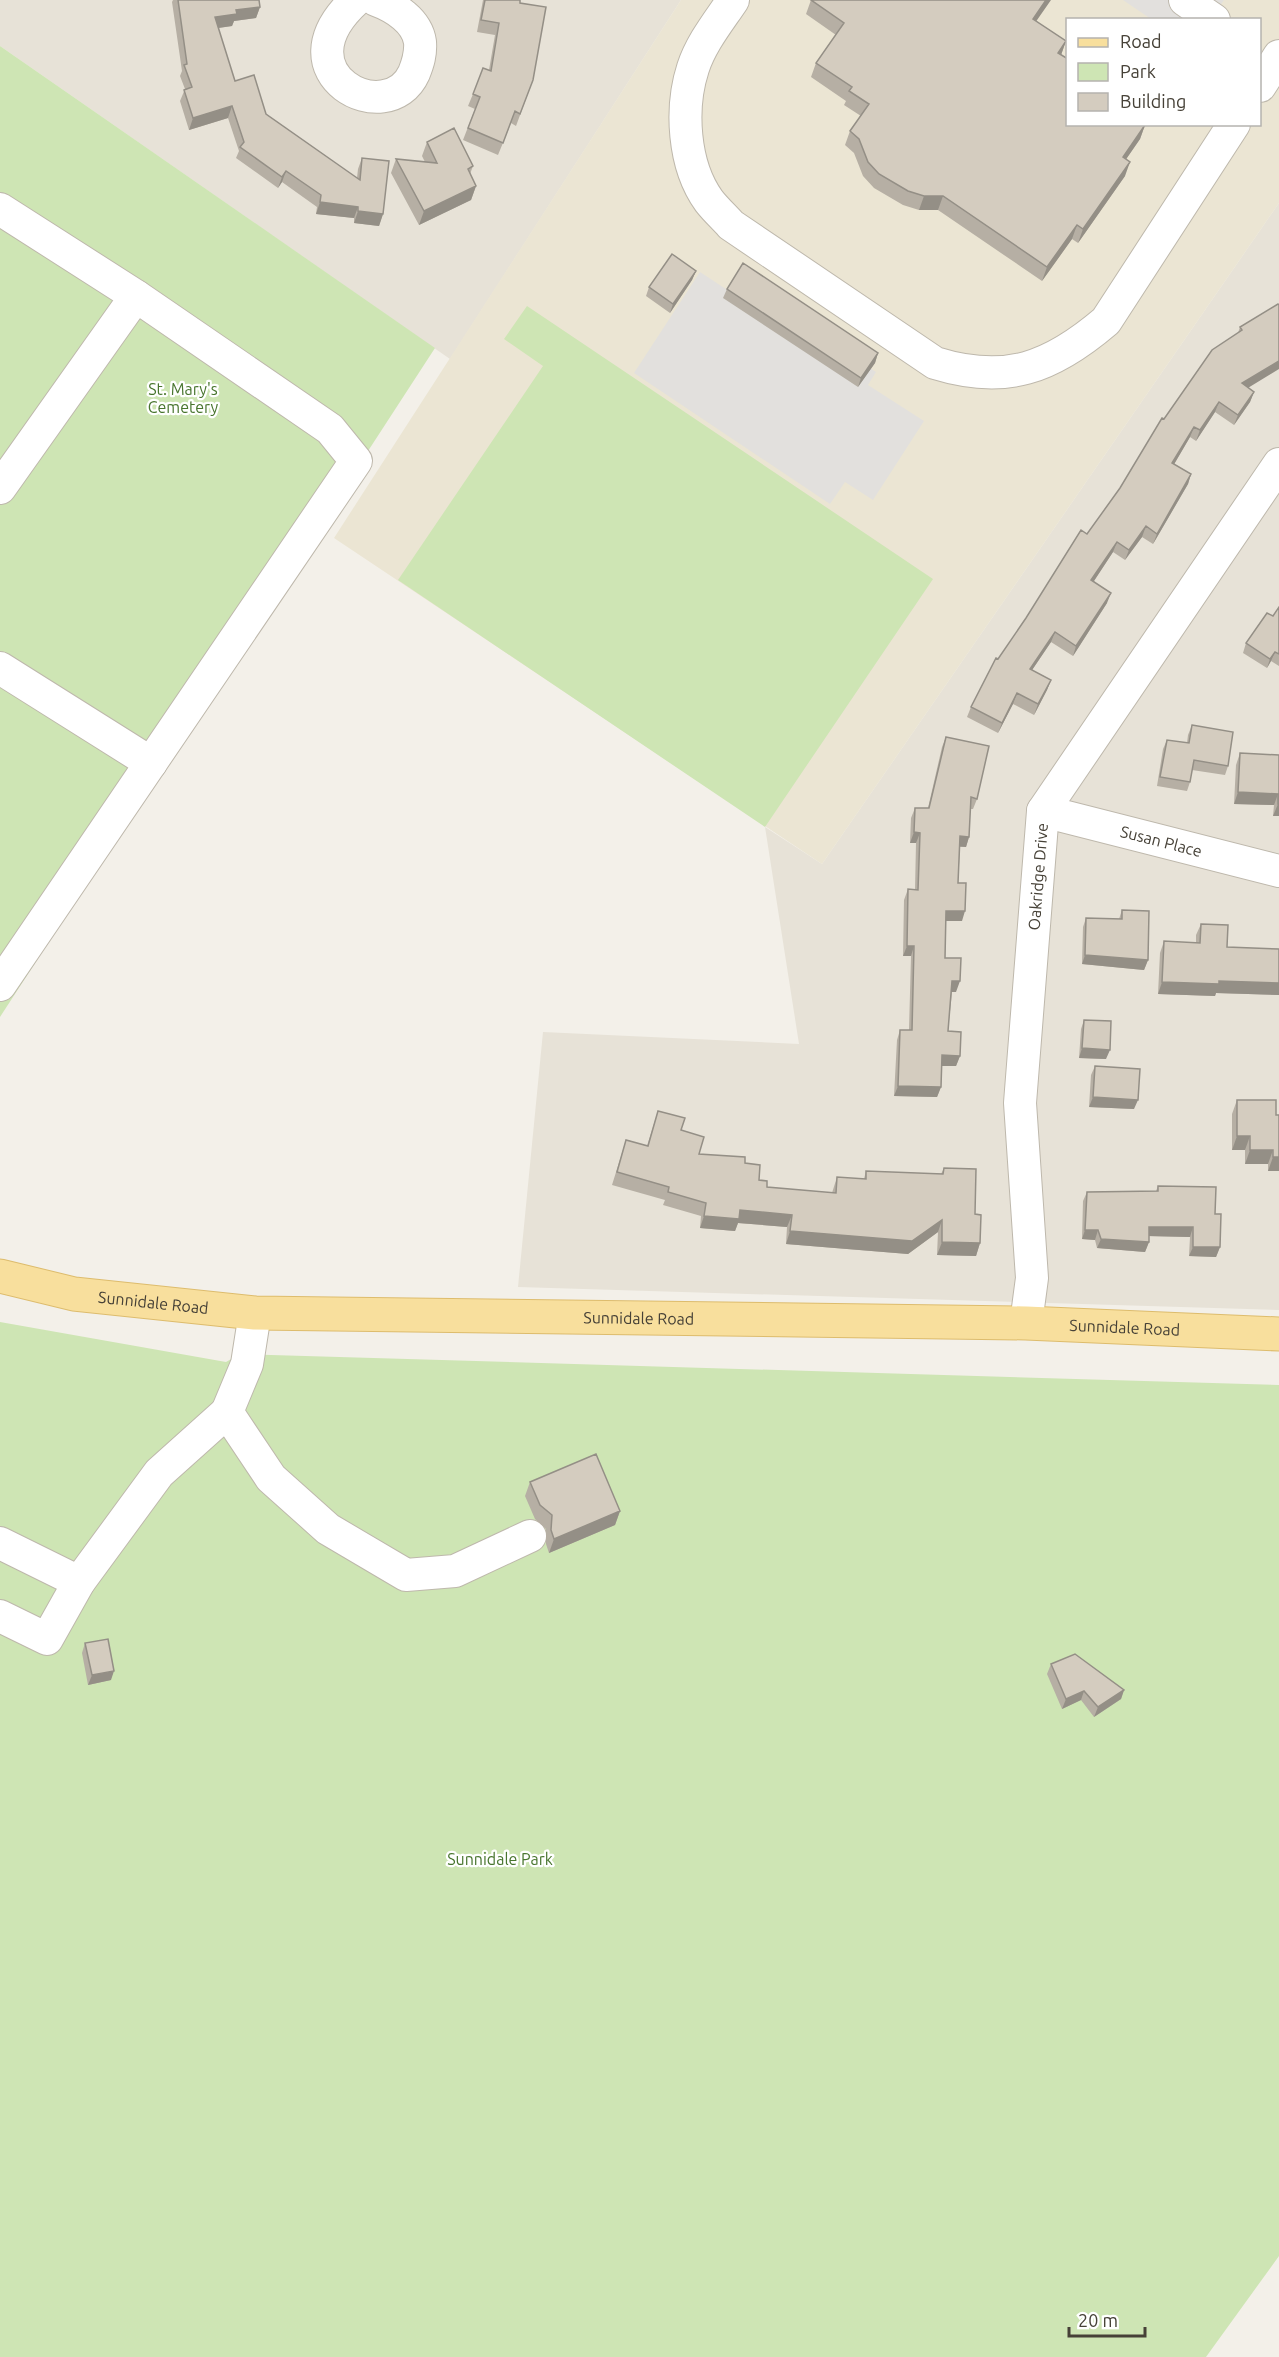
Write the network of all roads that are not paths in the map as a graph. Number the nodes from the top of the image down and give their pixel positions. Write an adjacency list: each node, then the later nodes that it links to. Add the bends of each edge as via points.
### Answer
1 (356, 0): 2 (street, via 333,25 326,47 330,68 342,86 360,95 380,97 400,89 411,78 420,59 420,41 412,23)
2 (376, 0)
3 (733, 0): 6 (street, via 710,33 694,66 685,102 695,171 708,200 731,225 935,363 965,372 1003,373 1043,364 1078,345 1106,321)
4 (1185, 0): 5 (street)
5 (1211, 18)
6 (1233, 126)
7 (0, 209): 8 (street)
8 (136, 296): 10 (street); 12 (street, via 330,429 356,461)
9 (1279, 464): 13 (street, Oakridge Drive)
10 (0, 488)
11 (0, 668): 12 (street)
12 (151, 763): 15 (street)
13 (1043, 811): 14 (street, Susan Place); 18 (street, Oakridge Drive, via 1020,1102 1032,1278)
14 (1279, 872)
15 (0, 985)
16 (0, 1276): 17 (main road, Sunnidale Road, via 74,1294)
17 (255, 1313): 18 (main road, Sunnidale Road); 20 (street, via 247,1364)
18 (1026, 1323): 19 (main road, Sunnidale Road)
19 (1279, 1334)
20 (227, 1412): 21 (street, via 271,1478 328,1529 406,1575 455,1571); 23 (street, via 159,1473)
21 (530, 1536)
22 (0, 1543): 23 (street)
23 (79, 1582): 24 (street, via 47,1639)
24 (0, 1616)

